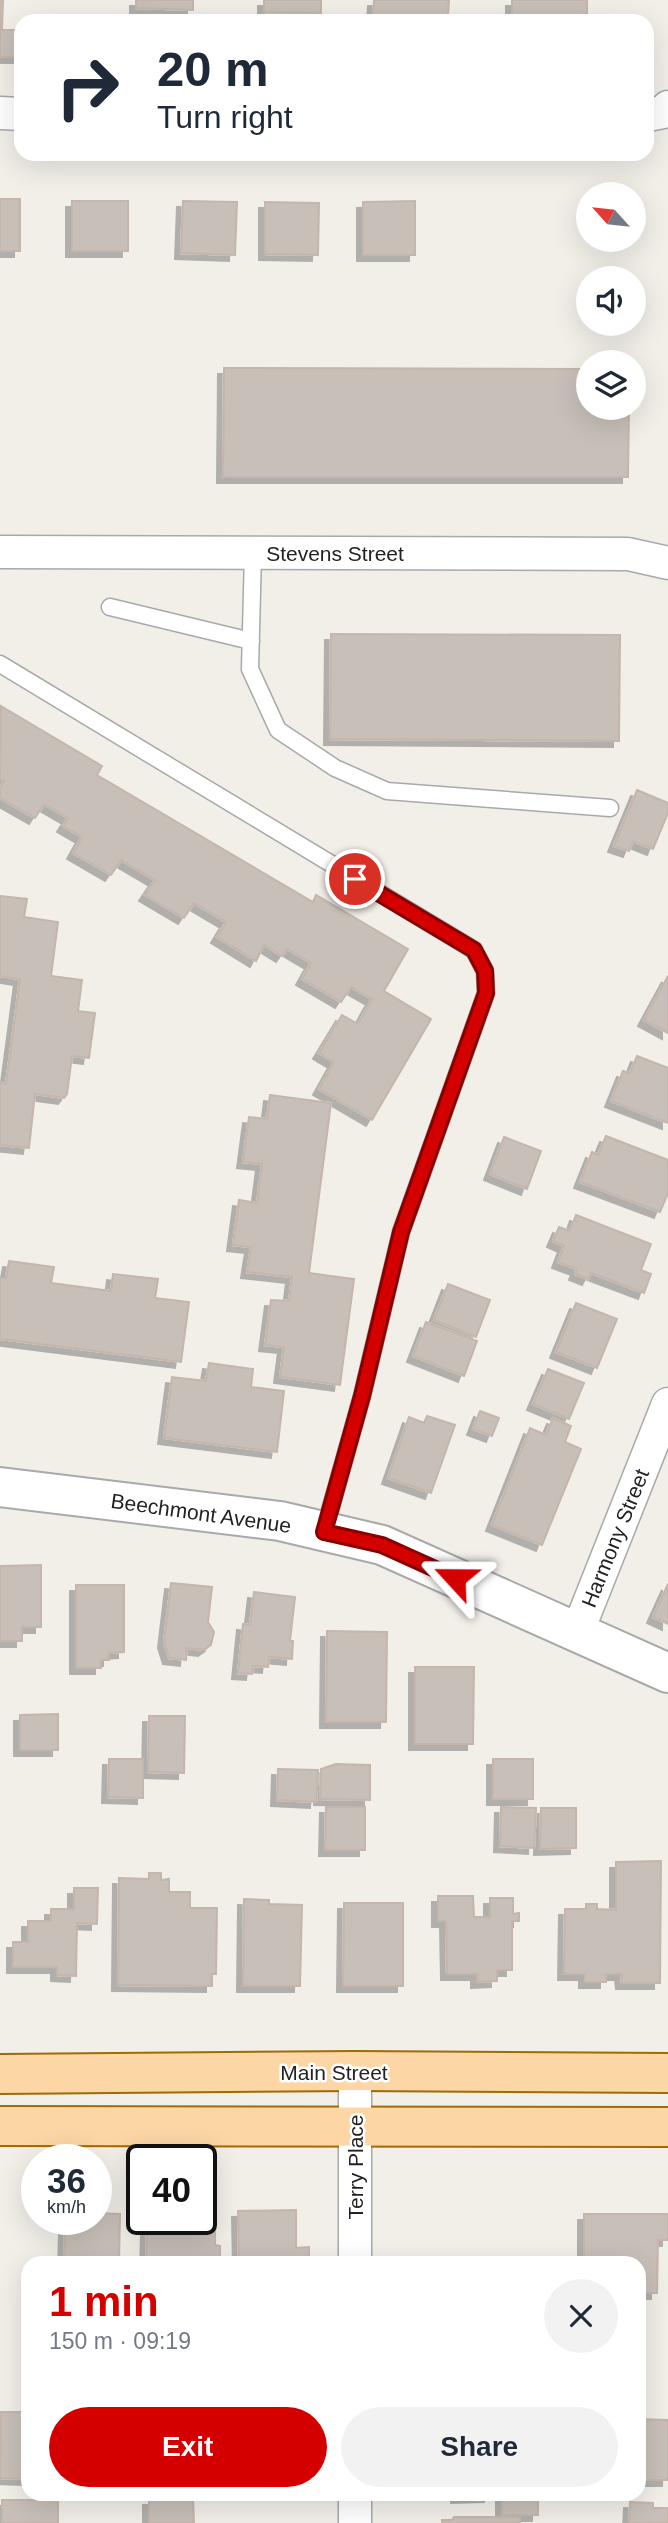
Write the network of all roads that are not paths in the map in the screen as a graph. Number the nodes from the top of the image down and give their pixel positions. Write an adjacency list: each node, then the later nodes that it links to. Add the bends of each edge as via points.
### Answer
1 (0, 552): 2 (street, Stevens Street)
2 (253, 553): 3 (street, Stevens Street, via 628,554); 5 (lane)
3 (668, 564)
4 (110, 607): 5 (lane)
5 (251, 641): 7 (lane, via 250,669 278,730 335,768 387,791)
6 (0, 664): 10 (lane, via 474,950 485,971 486,993 401,1232)
7 (610, 808)
8 (668, 1404): 11 (street, Harmony Street)
9 (0, 1487): 10 (street, Beechmont Avenue, via 281,1521)
10 (324, 1532): 11 (street, Beechmont Avenue, via 382,1545)
11 (577, 1633): 12 (street, Beechmont Avenue)
12 (668, 1673)
13 (355, 2071): 14 (main road, Main Street); 15 (main road, Main Street); 16 (street, Terry Place)
14 (668, 2073)
15 (0, 2074)
16 (356, 2125): 17 (main road); 18 (main road); 19 (street, Terry Place)
17 (0, 2126)
18 (668, 2127)
19 (355, 2256)
20 (355, 2501): 21 (street)
21 (355, 2523)

